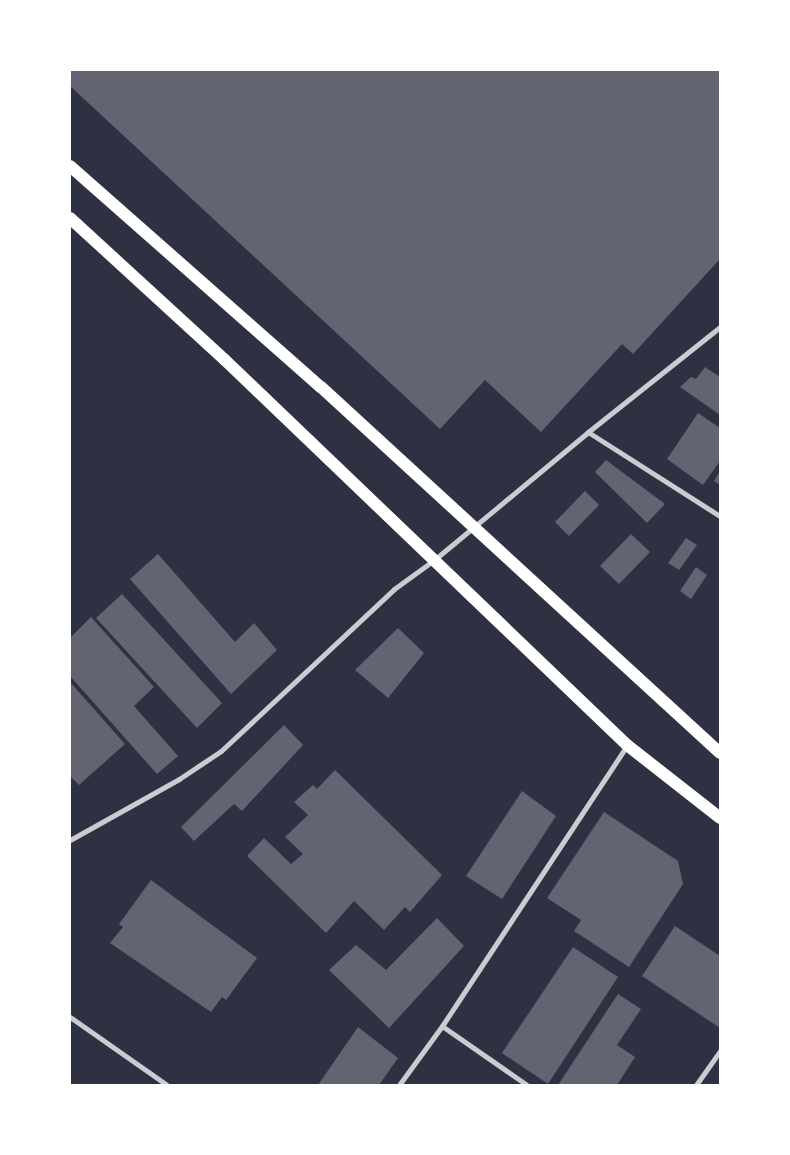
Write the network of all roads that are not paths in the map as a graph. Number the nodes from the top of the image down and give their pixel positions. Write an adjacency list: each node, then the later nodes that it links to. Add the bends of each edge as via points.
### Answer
1 (70, 166): 6 (main road)
2 (70, 218): 7 (main road, via 225,360)
3 (720, 327): 4 (street)
4 (588, 432): 5 (street); 6 (street)
5 (720, 516)
6 (474, 526): 7 (street); 9 (main road)
7 (434, 560): 8 (main road); 11 (street, via 394,589 221,750 179,779)
8 (627, 745): 10 (main road); 13 (street)
9 (720, 753)
10 (720, 818)
11 (70, 840)
12 (70, 1017): 15 (street)
13 (442, 1026): 16 (street); 17 (street)
14 (720, 1051): 18 (street)
15 (167, 1085)
16 (399, 1085)
17 (527, 1085)
18 (696, 1085)

